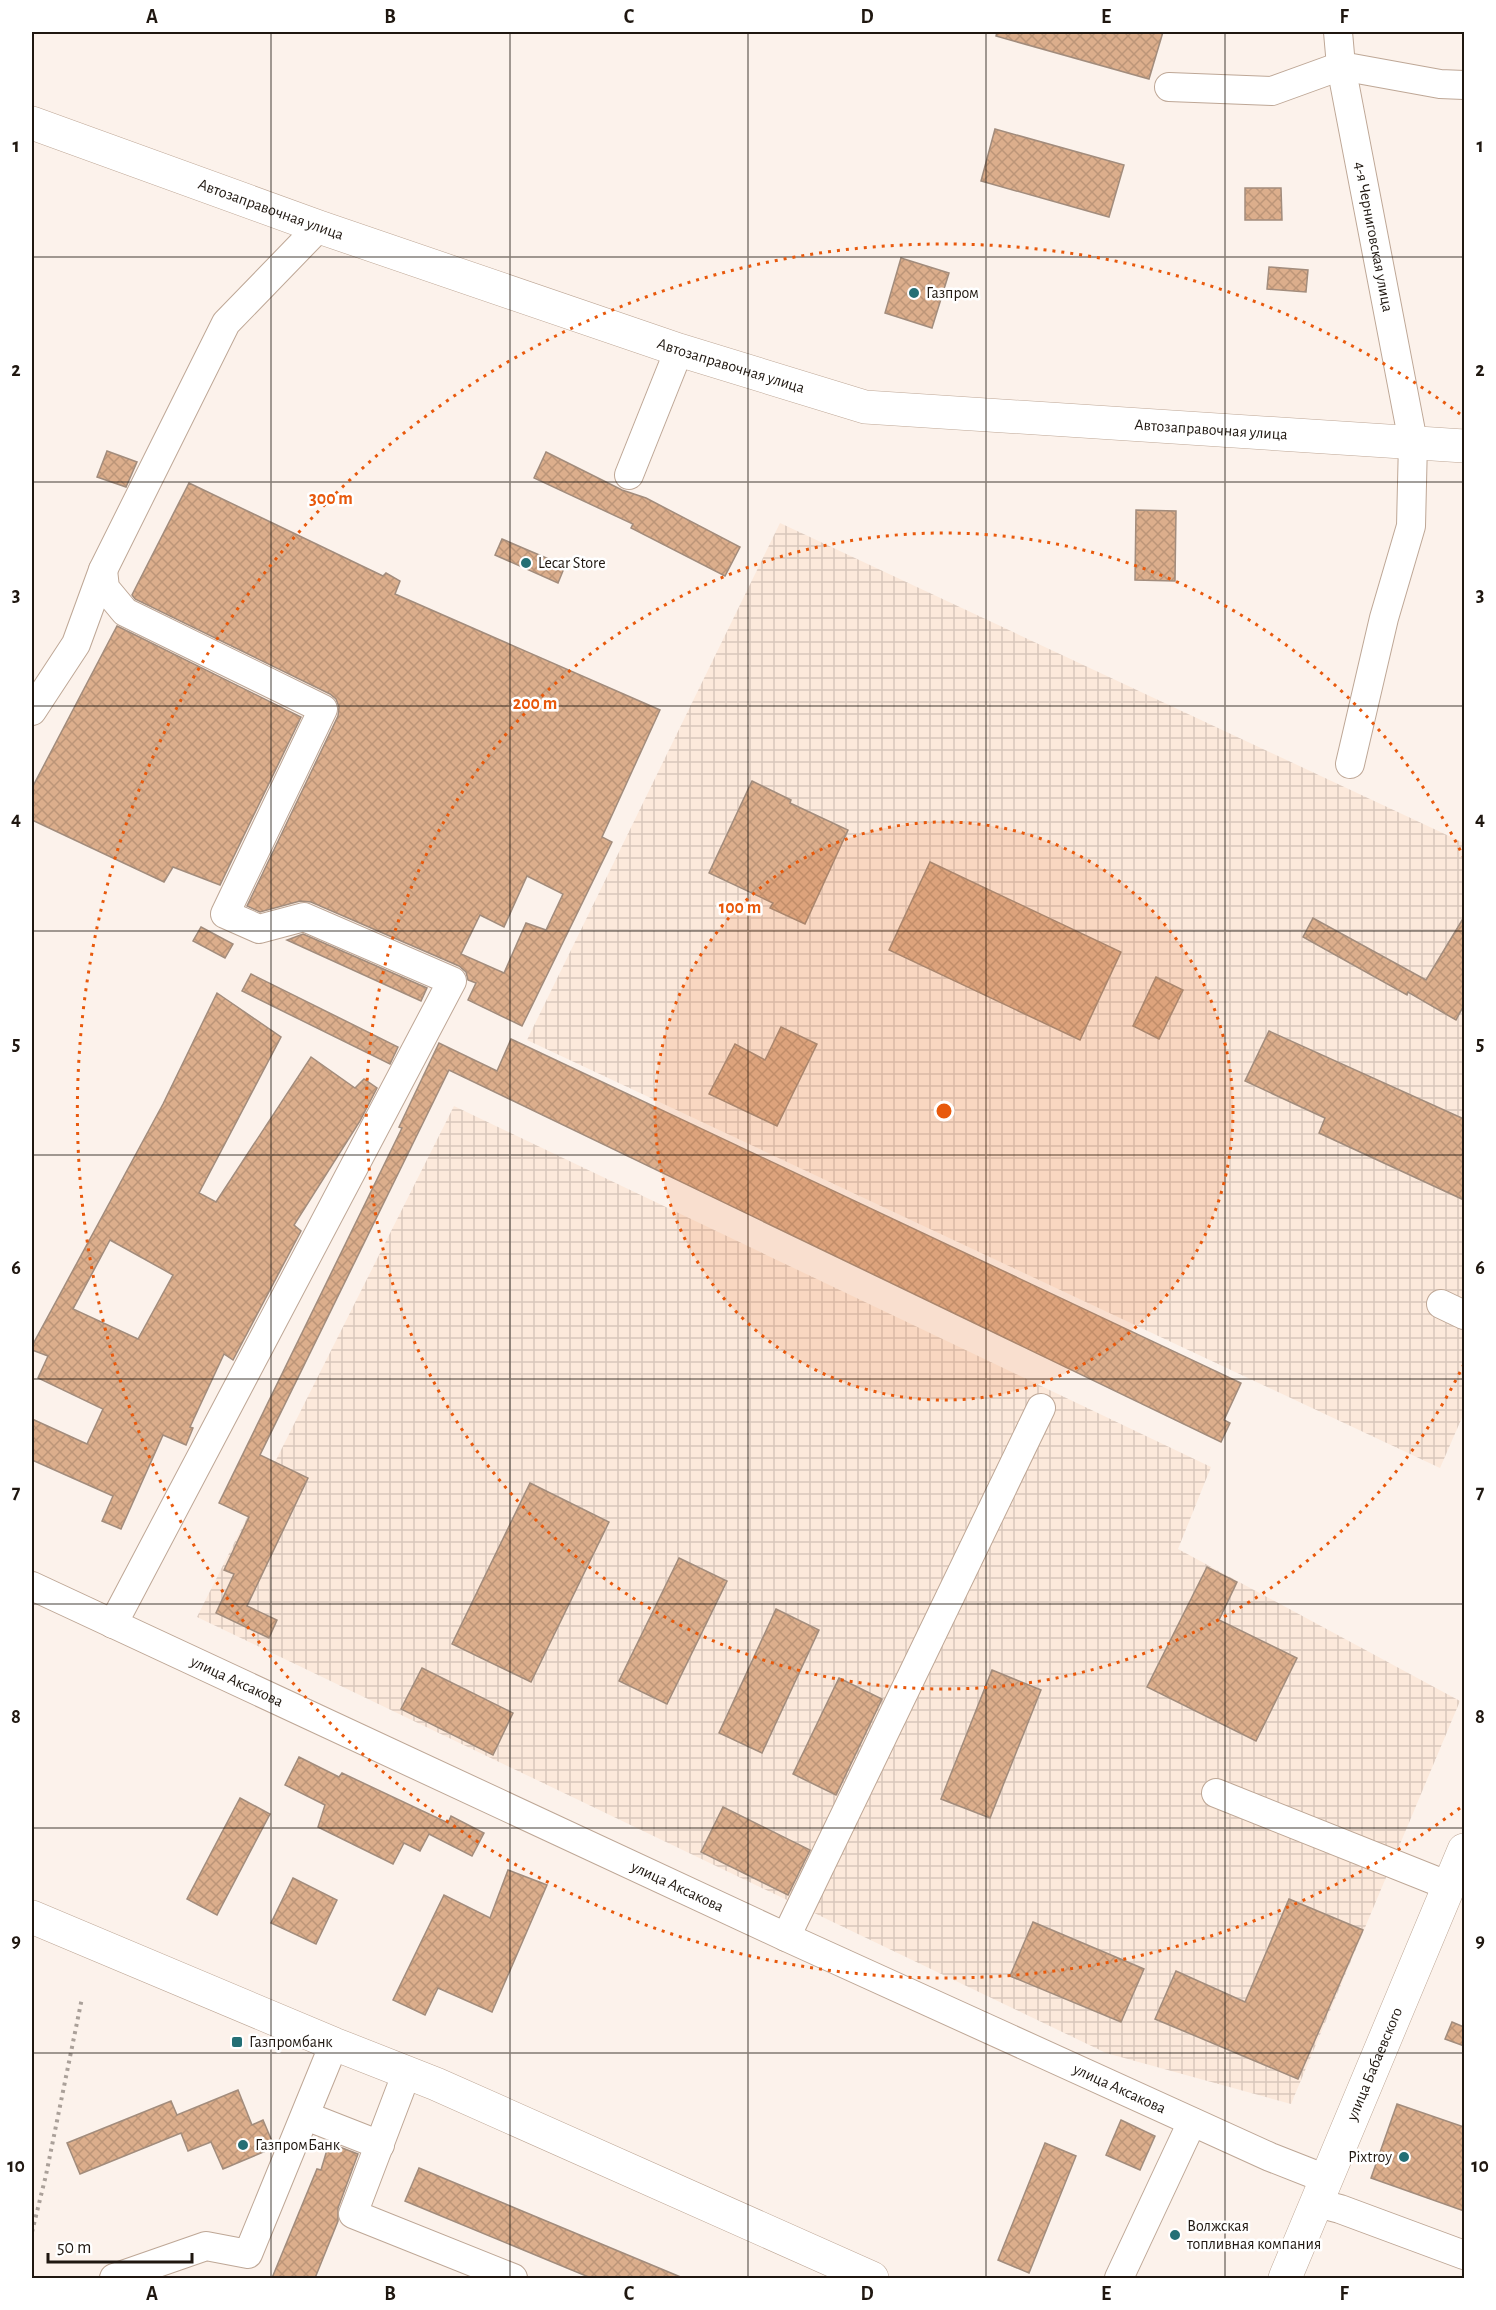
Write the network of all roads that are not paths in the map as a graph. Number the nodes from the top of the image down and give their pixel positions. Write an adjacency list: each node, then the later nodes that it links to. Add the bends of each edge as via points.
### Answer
1 (1338, 32): 2 (street, 4-я Черниговская улица)
2 (1341, 66): 3 (street); 4 (street, via 1272,91); 8 (street, 4-я Черниговская улица)
3 (1464, 85)
4 (1169, 87)
5 (32, 123): 6 (main road, Автозаправочная улица)
6 (319, 227): 7 (main road, Автозаправочная улица); 11 (street, via 226,323)
7 (679, 350): 8 (main road, Автозаправочная улица, via 865,407); 10 (street)
8 (1413, 442): 9 (main road, Автозаправочная улица); 13 (street, 4-я Черниговская улица, via 1411,526 1384,618)
9 (1464, 446)
10 (628, 475)
11 (103, 570): 12 (street, via 76,644); 16 (street, via 105,588 125,612 323,709 225,914 259,929 304,917 452,981)
12 (32, 711)
13 (1350, 764)
14 (1041, 1408): 21 (street)
15 (32, 1586): 16 (street, улица Аксакова)
16 (113, 1624): 21 (street, улица Аксакова)
17 (1216, 1793): 19 (street)
18 (1464, 1850): 19 (main road, улица Бабаевского)
19 (1449, 1886): 27 (main road, улица Бабаевского)
20 (32, 1917): 22 (main road)
21 (786, 1937): 25 (street, улица Аксакова)
22 (334, 2044): 23 (main road); 24 (street)
23 (406, 2072): 26 (street); 31 (main road)
24 (306, 2116): 26 (street); 29 (street, via 248,2254 206,2246)
25 (1192, 2122): 27 (street, улица Аксакова, via 1270,2157); 32 (street)
26 (380, 2145): 30 (street, via 353,2214)
27 (1322, 2191): 28 (street, улица Аксакова, via 1340,2209); 33 (main road, улица Бабаевского)
28 (1464, 2255)
29 (114, 2278)
30 (513, 2278)
31 (872, 2278)
32 (1119, 2278)
33 (1285, 2278)

